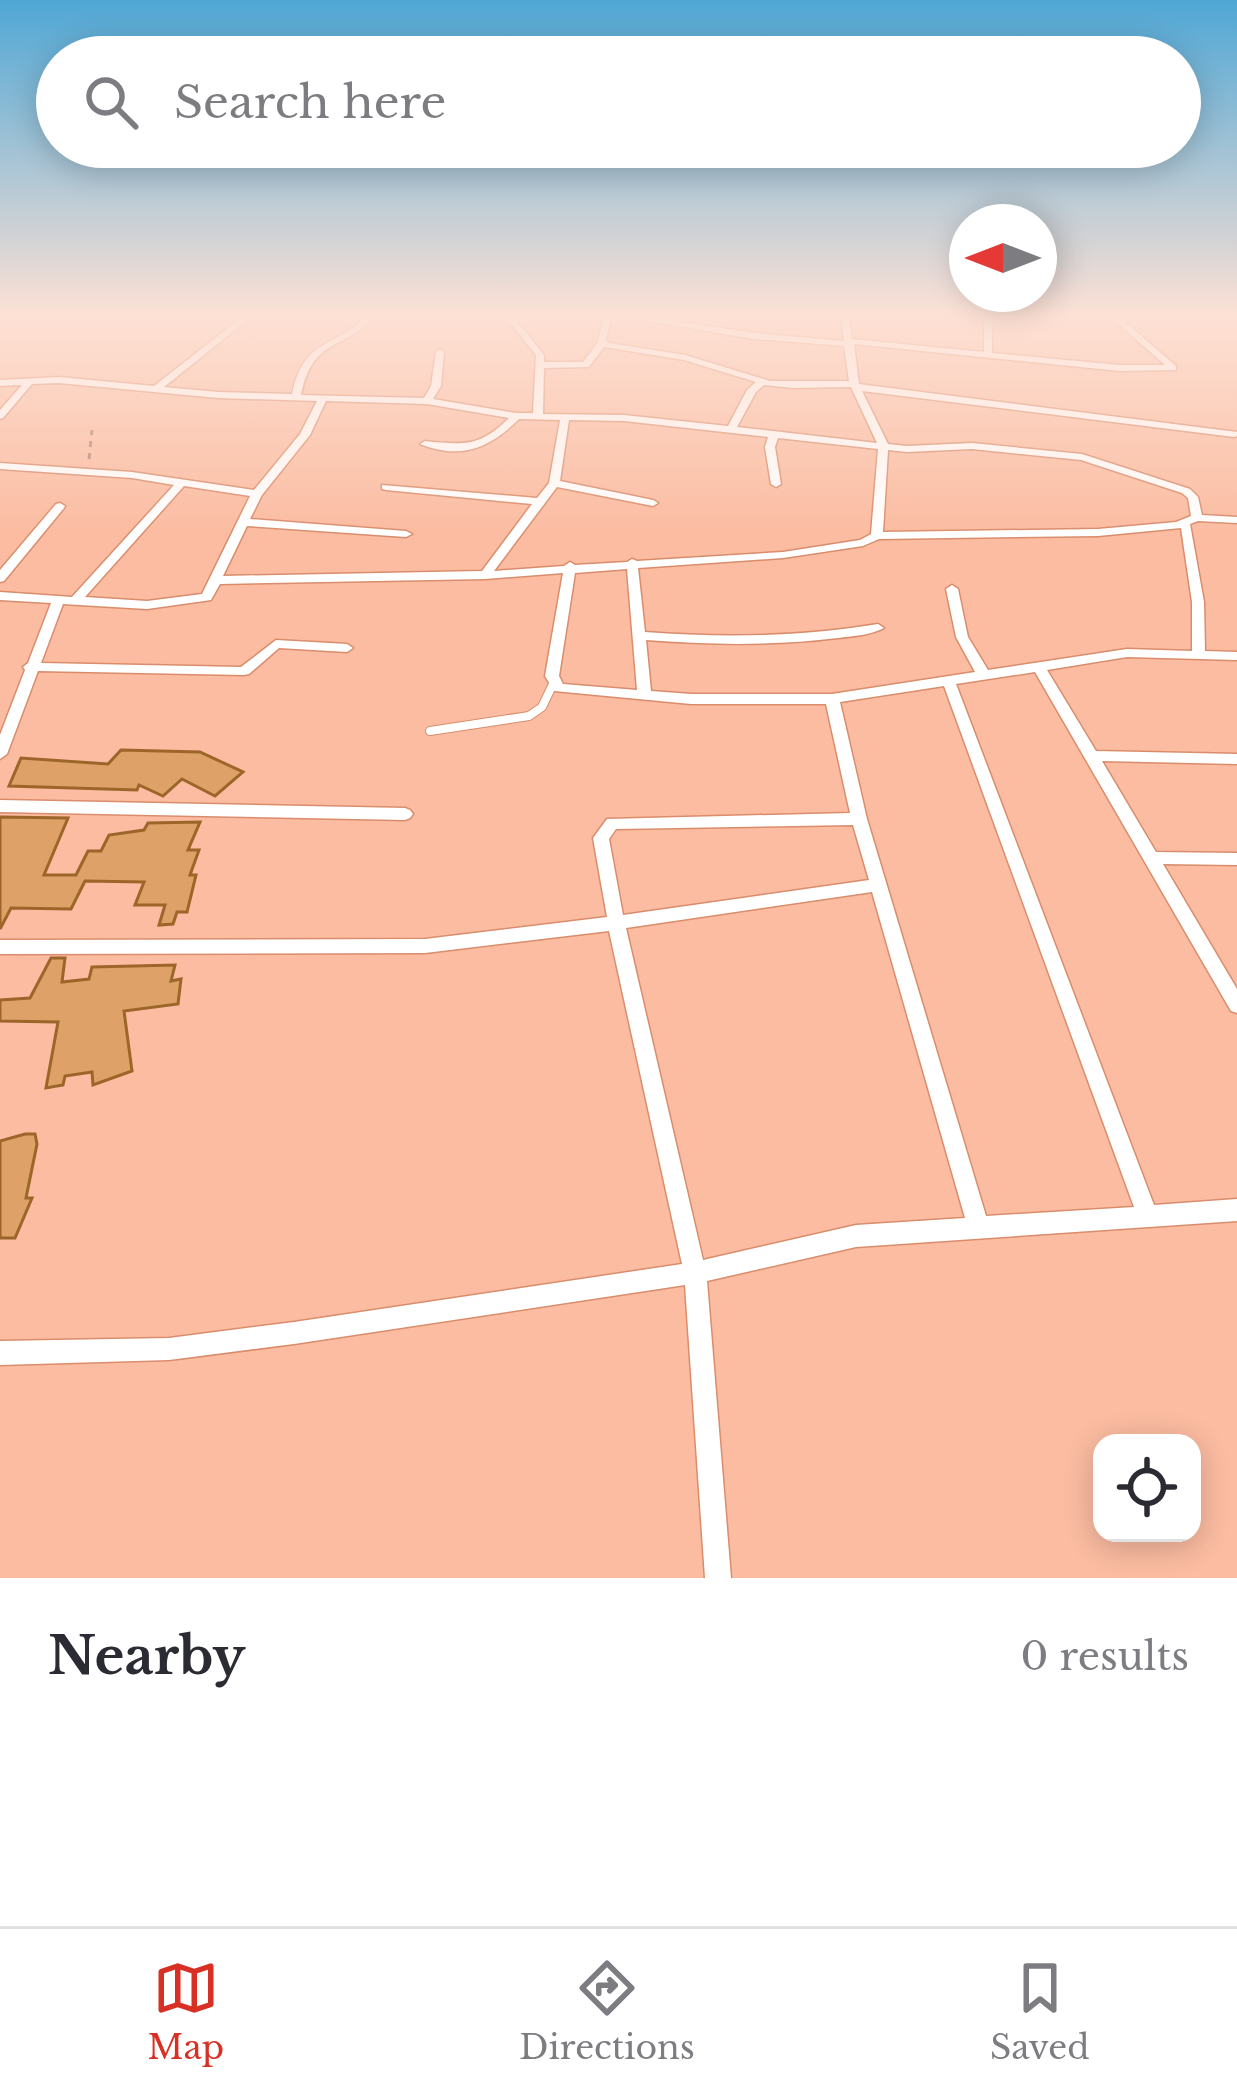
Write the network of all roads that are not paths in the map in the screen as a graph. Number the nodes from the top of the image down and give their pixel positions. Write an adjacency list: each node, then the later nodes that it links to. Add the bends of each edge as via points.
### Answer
1 (24, 388): 13 (street)
2 (151, 388): 3 (street)
3 (157, 388): 10 (street)
4 (300, 388): 10 (street)
5 (435, 388): 12 (street)
6 (539, 388): 15 (street)
7 (755, 388): 17 (street)
8 (856, 388): 21 (street)
9 (868, 388): 18 (street)
10 (296, 397): 11 (street)
11 (322, 398): 12 (street); 27 (street)
12 (427, 401): 14 (street)
13 (0, 416)
14 (516, 416): 15 (street); 20 (street, via 481,447)
15 (538, 416): 16 (street)
16 (565, 416): 17 (street); 24 (street)
17 (732, 428): 19 (street)
18 (1234, 434)
19 (774, 435): 21 (street); 25 (street)
20 (425, 444)
21 (883, 444): 33 (street, via 1102,461 1186,491); 35 (street)
22 (0, 466): 23 (street)
23 (182, 482): 27 (street); 43 (street)
24 (554, 483): 28 (street); 29 (street)
25 (776, 484)
26 (386, 487): 28 (street)
27 (257, 494): 32 (street)
28 (542, 502): 38 (street)
29 (653, 503)
30 (60, 506): 39 (street)
31 (1237, 520): 33 (street)
32 (245, 521): 34 (street); 40 (street)
33 (1191, 522): 35 (street, via 1119,535); 47 (street)
34 (406, 534)
35 (877, 536): 36 (street, via 783,555)
36 (632, 563): 37 (street); 45 (street)
37 (569, 566): 38 (street); 53 (street)
38 (485, 575): 40 (street)
39 (0, 578)
40 (219, 580): 43 (street, via 199,602)
41 (952, 589): 51 (street, via 962,637)
42 (0, 596): 43 (street)
43 (66, 602): 50 (street)
44 (878, 628): 45 (street, via 746,642)
45 (639, 636): 54 (street)
46 (347, 648): 50 (street, via 276,644 244,671)
47 (1199, 654): 48 (street); 49 (street, via 1127,653)
48 (1237, 656)
49 (1039, 667): 51 (street); 58 (street)
50 (30, 668): 57 (street)
51 (984, 676): 52 (street)
52 (949, 682): 55 (street); 71 (street)
53 (553, 684): 54 (street); 56 (lane, via 529,716)
54 (644, 693): 55 (street)
55 (832, 699): 62 (street)
56 (430, 731)
57 (0, 754)
58 (1089, 756): 59 (street); 63 (street)
59 (1237, 759)
60 (0, 806): 61 (street)
61 (405, 814)
62 (859, 818): 65 (street); 66 (street, via 612,823 601,838)
63 (1150, 858): 64 (street); 68 (street)
64 (1237, 859)
65 (878, 885): 66 (street); 72 (street)
66 (616, 923): 67 (street, via 425,946); 73 (street)
67 (0, 947)
68 (1227, 971): 69 (street)
69 (1237, 1006)
70 (1237, 1210): 71 (street)
71 (1148, 1216): 72 (street)
72 (977, 1225): 73 (street, via 856,1236)
73 (695, 1273): 74 (street, via 169,1349); 75 (street)
74 (0, 1353)
75 (718, 1578)

